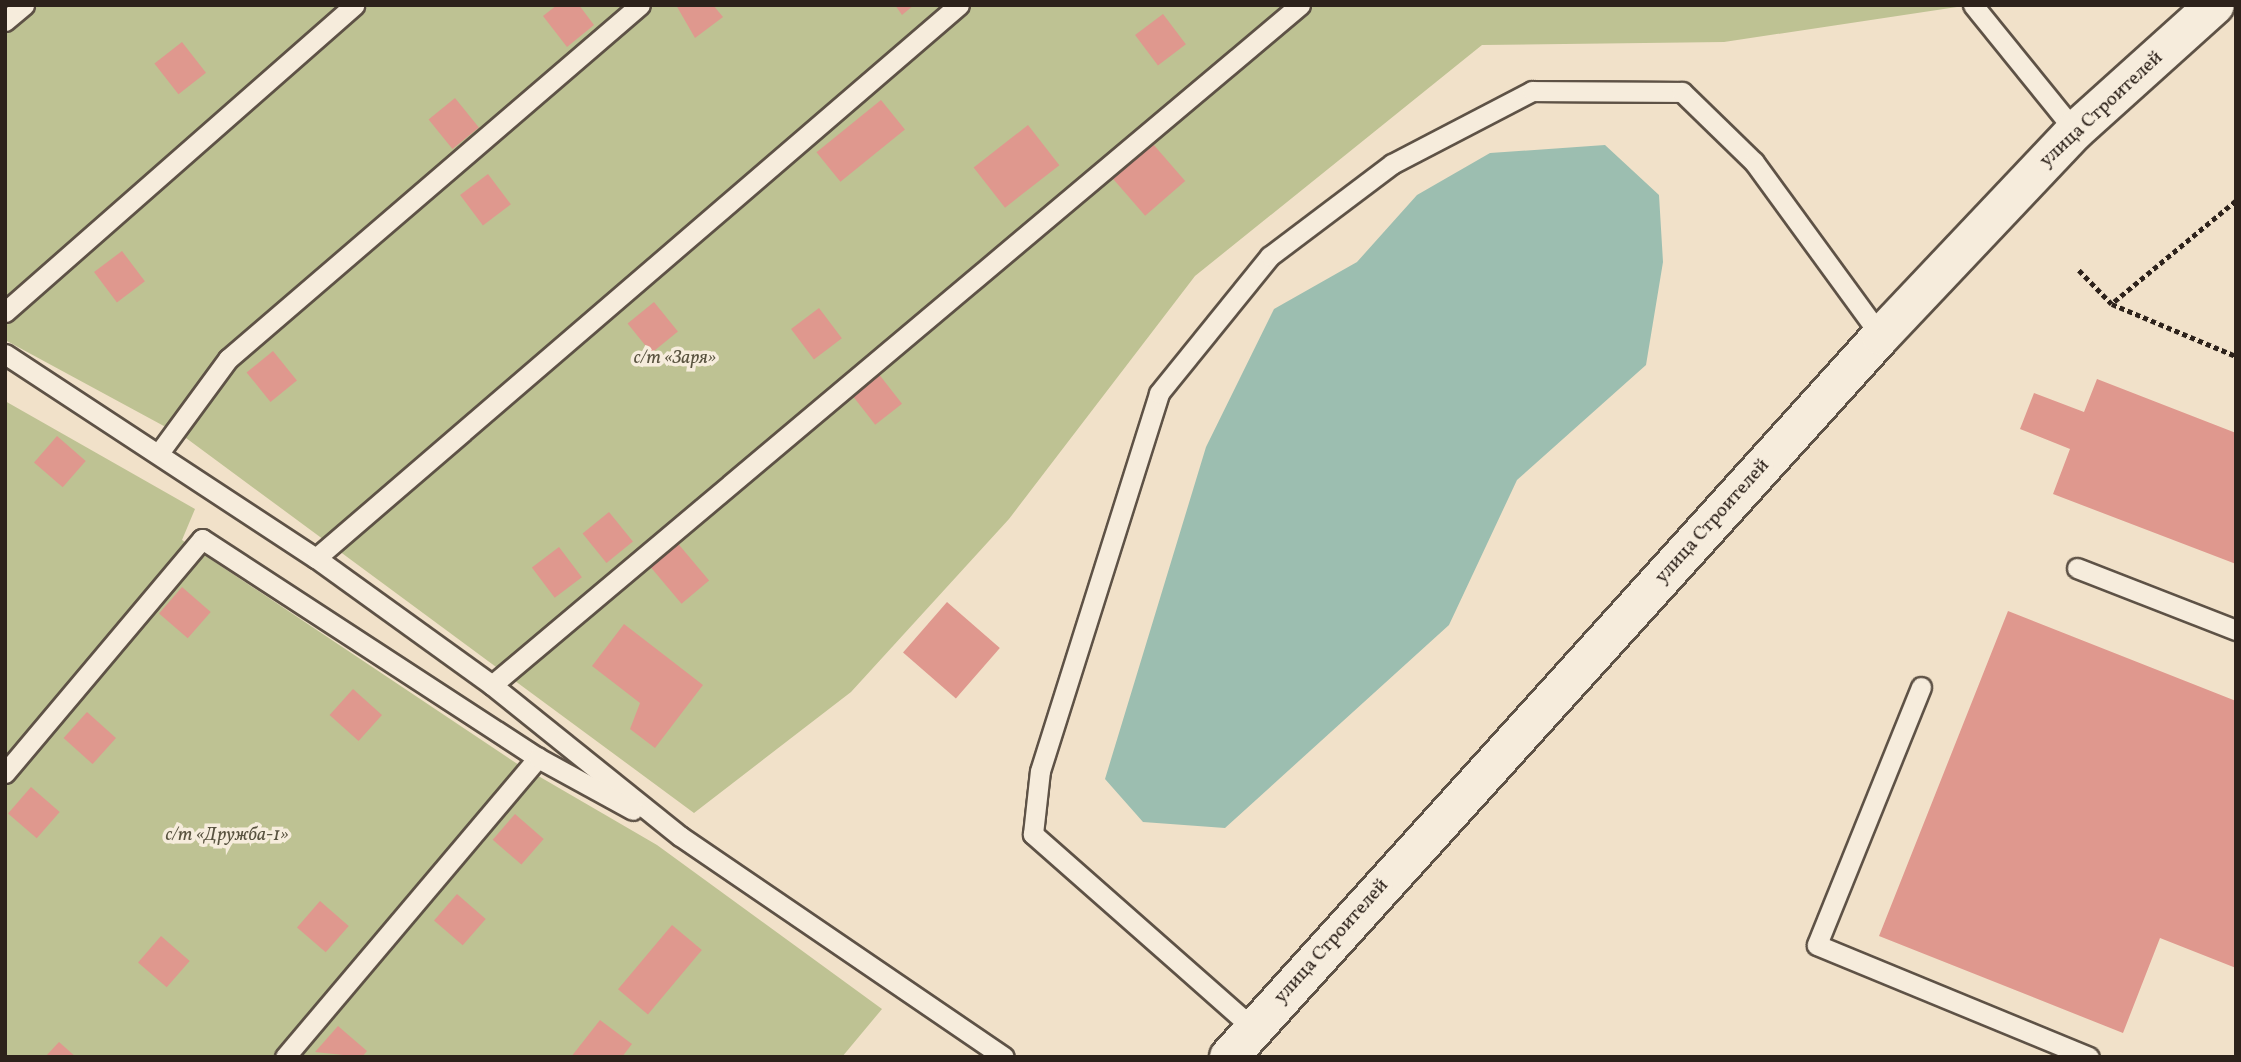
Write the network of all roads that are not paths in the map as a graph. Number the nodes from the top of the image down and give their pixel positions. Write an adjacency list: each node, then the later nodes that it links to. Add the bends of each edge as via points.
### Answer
1 (24, 5): 8 (lane)
2 (354, 5): 10 (lane)
3 (640, 5): 13 (lane, via 228,359)
4 (959, 5): 14 (lane)
5 (1300, 5): 17 (lane)
6 (1973, 5): 9 (lane)
7 (2215, 5): 9 (main road, улица Строителей)
8 (5, 21)
9 (2075, 131): 11 (main road, улица Строителей)
10 (5, 312)
11 (1881, 336): 22 (main road, улица Строителей); 22 (lane, via 1754,162 1682,92 1532,91 1392,164 1270,256 1159,393 1040,771 1033,834)
12 (5, 354): 13 (lane)
13 (159, 453): 14 (lane)
14 (316, 558): 17 (lane)
15 (2077, 568): 16 (lane)
16 (2236, 630)
17 (492, 685): 21 (lane)
18 (1921, 687): 26 (lane, via 1816,945)
19 (538, 758): 20 (lane, via 202,539); 21 (lane); 23 (lane)
20 (5, 773)
21 (680, 836): 24 (lane)
22 (1254, 1029): 25 (main road, улица Строителей)
23 (285, 1057)
24 (1004, 1057)
25 (1229, 1057)
26 (2089, 1057)

